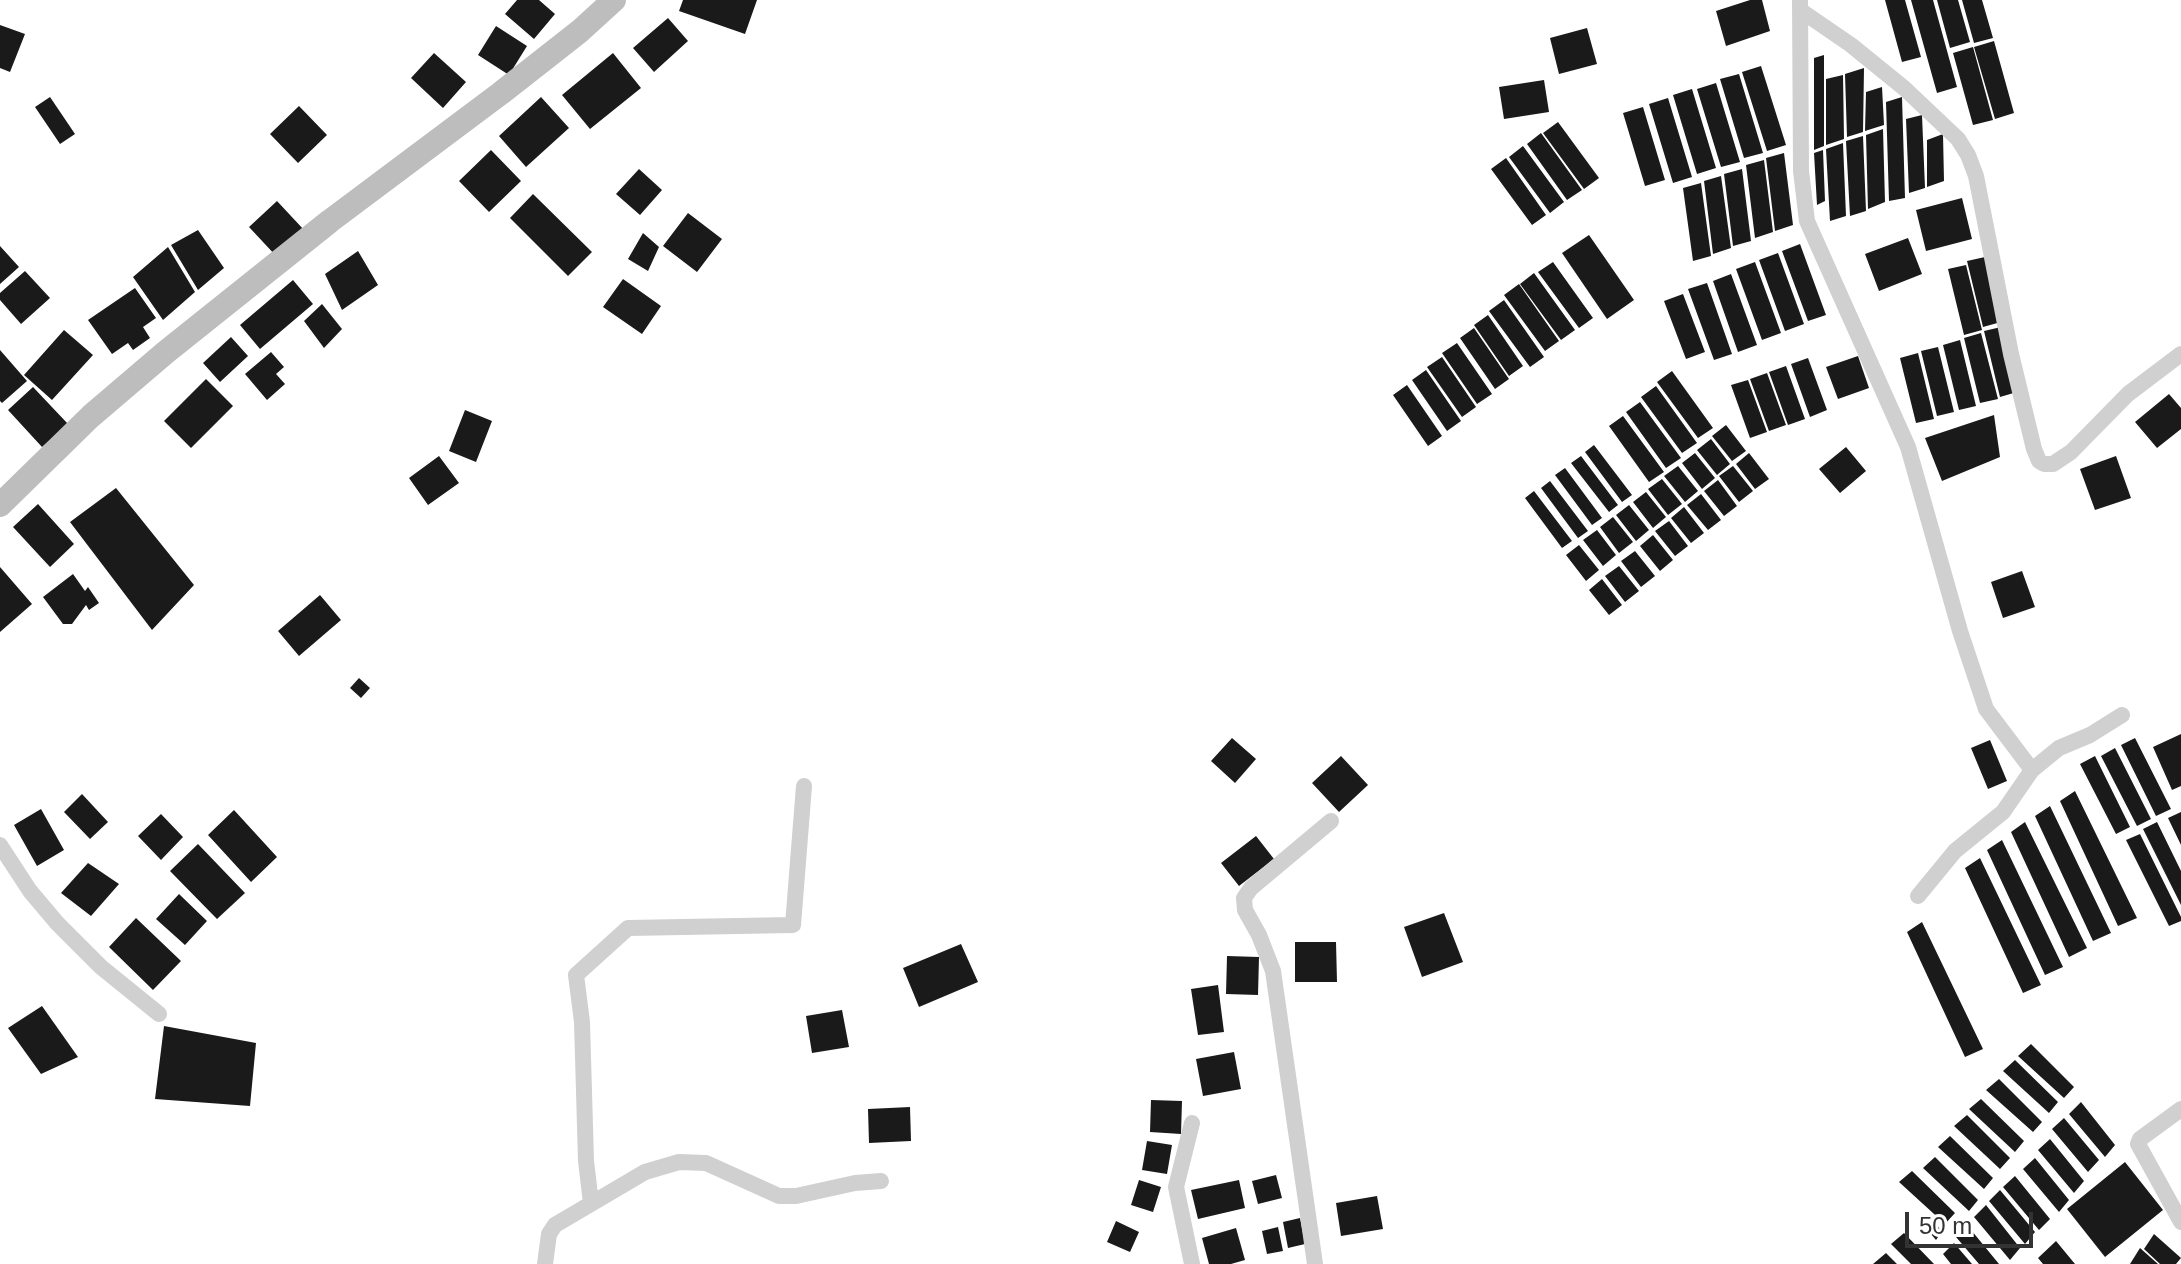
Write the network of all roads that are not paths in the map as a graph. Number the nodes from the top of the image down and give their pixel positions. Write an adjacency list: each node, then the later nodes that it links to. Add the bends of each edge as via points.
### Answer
1 (614, 0): 4 (main road, via 166,352)
2 (1800, 5): 3 (street, via 1904,88 1968,155 2039,461 2053,464 2071,452 2128,394); 6 (street, via 1801,171 1807,221 1908,447 1986,709)
3 (2181, 354)
4 (0, 505)
5 (2122, 715): 6 (street, via 2059,748)
6 (2032, 770): 10 (street, via 2003,812 1955,851)
7 (804, 786): 15 (street, via 793,925 628,928 576,975)
8 (1331, 821): 19 (street, via 1244,898 1273,971)
9 (0, 845): 11 (street, via 57,923)
10 (1918, 896)
11 (159, 1014)
12 (2181, 1109): 16 (street, via 2138,1144)
13 (1192, 1123): 18 (street, via 1176,1187)
14 (881, 1181): 15 (street, via 779,1196 706,1163 679,1162 645,1172)
15 (591, 1203): 17 (street, via 555,1225)
16 (2181, 1222)
17 (545, 1264)
18 (1192, 1264)
19 (1315, 1264)

